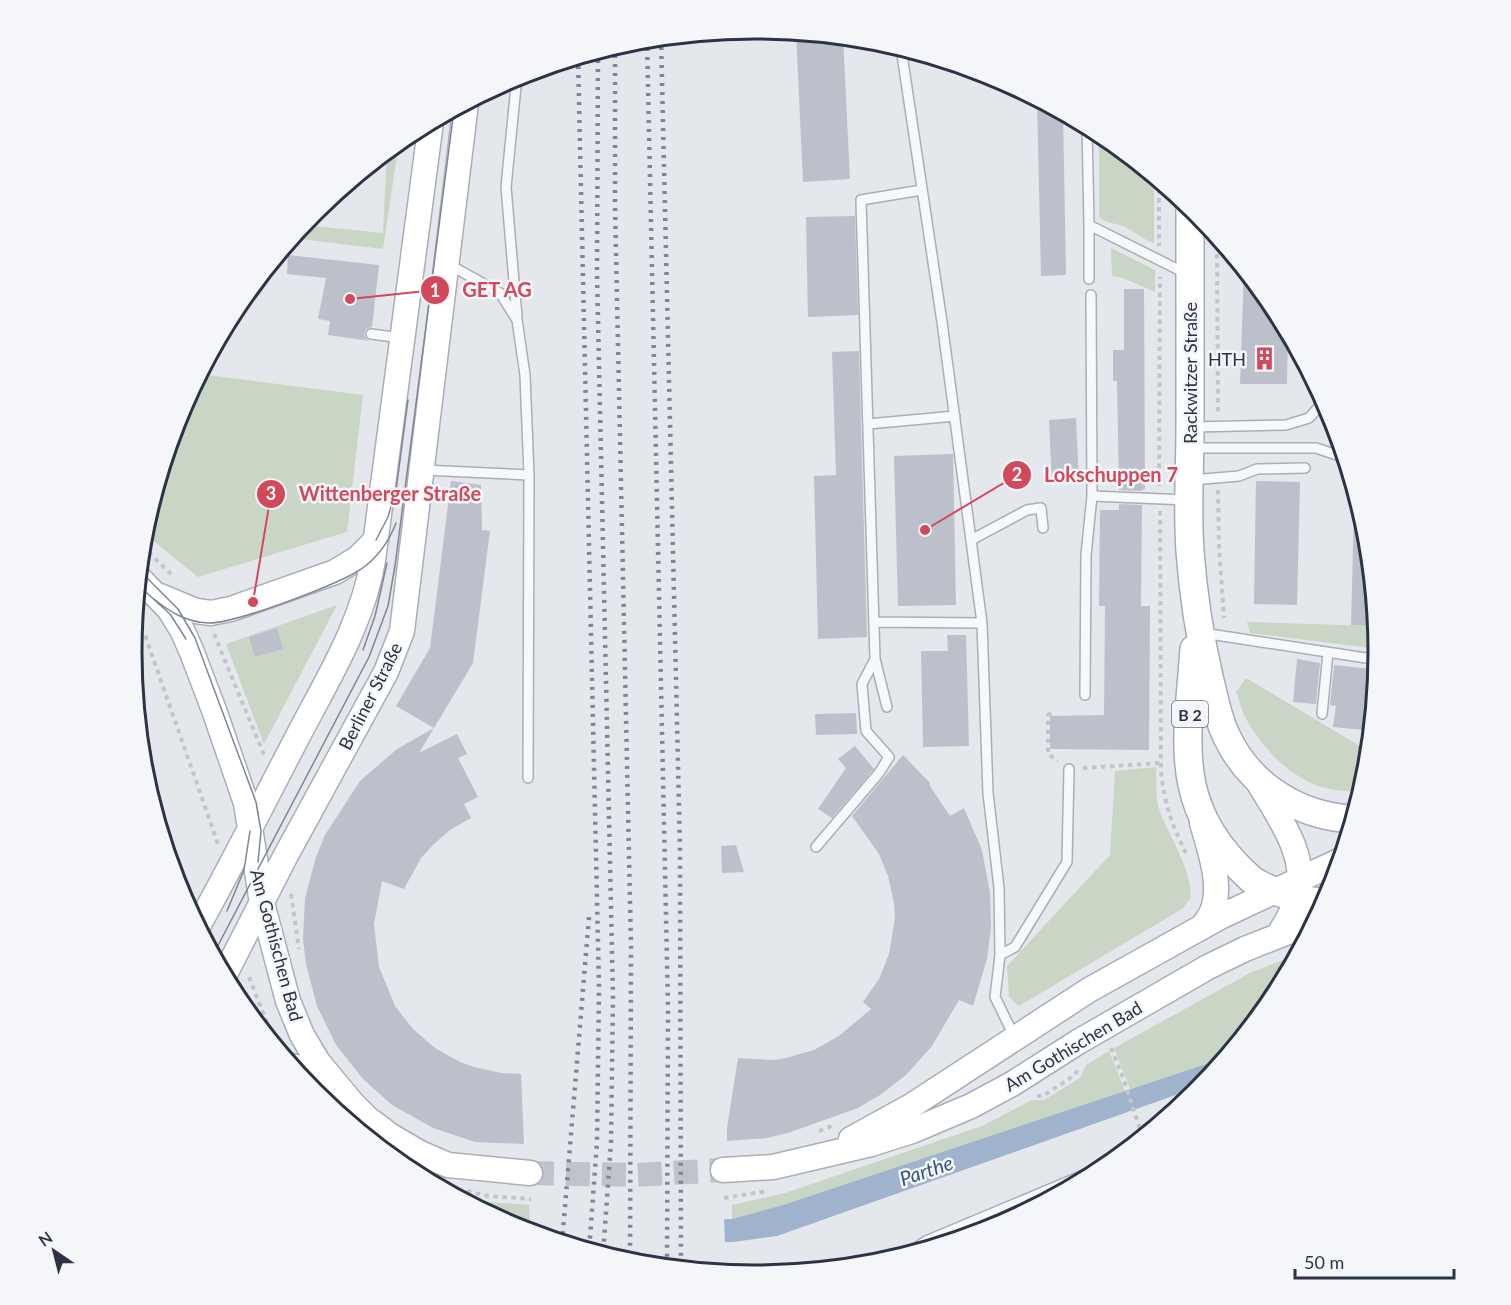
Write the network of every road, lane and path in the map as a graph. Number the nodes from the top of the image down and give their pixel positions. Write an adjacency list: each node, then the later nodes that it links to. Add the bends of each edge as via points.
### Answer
1 (902, 57): 6 (lane)
2 (516, 88): 16 (lane, via 506,187)
3 (465, 112): 12 (main road, Berliner Straße)
4 (430, 133): 18 (main road)
5 (1087, 137): 9 (lane)
6 (922, 190): 20 (lane); 21 (lane, via 861,200)
7 (1159, 190): 11 (path)
8 (1192, 222): 13 (main road, Rackwitzer Straße / B 2)
9 (1089, 225): 11 (lane); 14 (lane)
10 (1217, 248): 22 (path)
11 (1160, 261): 13 (lane); 31 (path)
12 (445, 262): 16 (lane, via 500,293); 26 (main road, Berliner Straße)
13 (1190, 275): 23 (main road, Rackwitzer Straße / B 2)
14 (1089, 279)
15 (1091, 295): 30 (lane)
16 (517, 320): 27 (lane, via 525,375)
17 (371, 334): 18 (lane)
18 (403, 338): 33 (main road)
19 (1318, 408): 22 (lane, via 1310,418 1286,425)
20 (955, 416): 21 (lane); 34 (lane)
21 (868, 424): 37 (lane)
22 (1218, 426): 23 (lane)
23 (1190, 437): 24 (lane, via 1316,448); 29 (main road, Rackwitzer Straße / B 2)
24 (1336, 455)
25 (1305, 468): 28 (lane, via 1257,469)
26 (420, 470): 27 (lane); 62 (main road, Berliner Straße, via 404,622 395,654)
27 (529, 475): 50 (lane)
28 (1218, 478): 29 (lane); 39 (path, via 1219,547)
29 (1190, 490): 31 (lane); 39 (main road, Rackwitzer Straße / B 2, via 1190,550)
30 (1092, 496): 31 (lane); 44 (lane, via 1086,555)
31 (1159, 499): 48 (path)
32 (1043, 528): 34 (lane, via 1041,508 1027,510)
33 (376, 540): 35 (main road, via 358,558 335,572 231,609 190,610); 54 (main road, via 370,580 354,625)
34 (971, 540): 38 (lane)
35 (145, 588)
36 (145, 588): 54 (main road, Am Gothischen Bad, via 173,616 186,639 244,797)
37 (874, 622): 38 (lane); 42 (lane)
38 (982, 622): 68 (lane, via 988,793 999,888)
39 (1208, 627): 41 (lane); 51 (main road, Rackwitzer Straße / B 2, via 1213,692 1226,736); 52 (main road, Rackwitzer Straße / B 2, via 1188,743 1190,780)
40 (143, 632): 55 (path)
41 (1328, 653): 43 (lane); 47 (lane)
42 (875, 659): 45 (lane); 56 (lane, via 862,684 866,731 889,757)
43 (1369, 659)
44 (1084, 695)
45 (887, 708)
46 (1051, 713): 49 (path, via 1048,754)
47 (1322, 714)
48 (1160, 763): 49 (path); 57 (path, via 1165,805)
49 (1069, 769): 68 (lane, via 1067,862 1015,946)
50 (528, 778)
51 (1256, 778): 53 (main road, Rackwitzer Straße / B 2, via 1295,805); 60 (main road, via 1300,865)
52 (1201, 815): 60 (main road, Rackwitzer Straße / B 2, via 1245,873 1259,884); 65 (main road, via 1215,888 1214,906)
53 (1346, 818)
54 (250, 831): 62 (main road, Am Gothischen Bad); 63 (main road)
55 (219, 847)
56 (816, 847)
57 (1191, 863)
58 (1330, 867): 60 (main road, Am Gothischen Bad)
59 (290, 886): 67 (path)
60 (1291, 890): 61 (main road, Rackwitzer Straße / B 2); 65 (main road, Am Gothischen Bad); 66 (main road)
61 (1317, 900)
62 (262, 903): 69 (main road, Berliner Straße); 75 (main road, Am Gothischen Bad, via 292,1013)
63 (202, 918)
64 (1305, 925): 66 (main road, Am Gothischen Bad)
65 (1202, 927): 72 (main road, Am Gothischen Bad)
66 (1278, 936): 81 (main road, Am Gothischen Bad, via 1168,989 971,1107 912,1131)
67 (300, 954)
68 (1000, 955): 72 (lane, via 995,997)
69 (229, 967)
70 (250, 979): 71 (path)
71 (267, 1023)
72 (1014, 1037): 81 (main road, Am Gothischen Bad, via 911,1106)
73 (1109, 1044): 77 (path)
74 (306, 1069): 75 (main road)
75 (329, 1077): 79 (main road, Am Gothischen Bad)
76 (837, 1124): 78 (path)
77 (1140, 1130)
78 (810, 1133)
79 (386, 1142)
80 (387, 1143): 83 (main road, Am Gothischen Bad, via 448,1165)
81 (824, 1155): 82 (main road, Am Gothischen Bad, via 773,1167)
82 (723, 1170)
83 (530, 1173)
84 (1062, 1184): 85 (lane)
85 (925, 1242)

